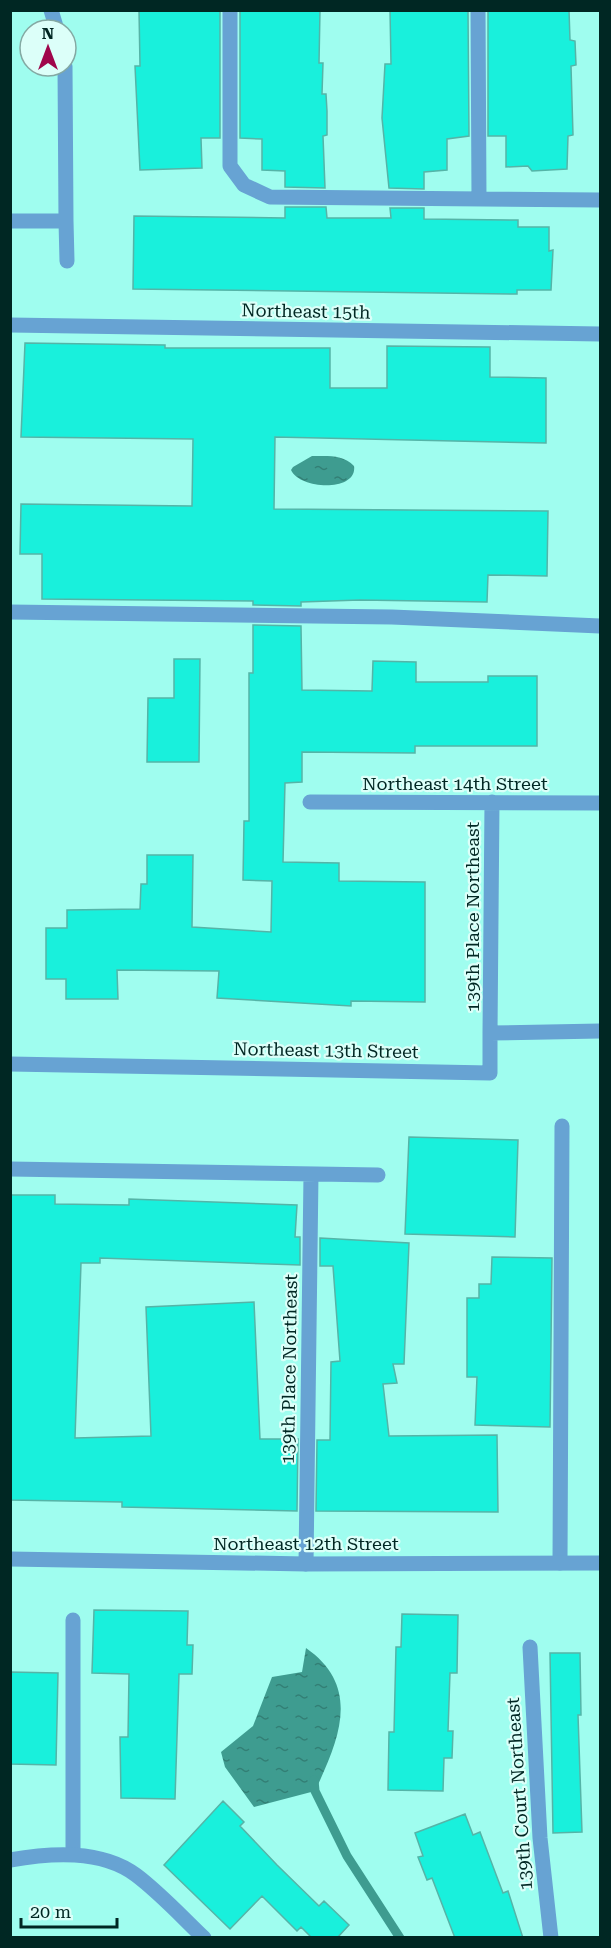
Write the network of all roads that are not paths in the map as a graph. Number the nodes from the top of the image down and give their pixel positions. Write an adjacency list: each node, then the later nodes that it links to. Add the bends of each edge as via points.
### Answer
1 (230, 10): 4 (street, via 230,166 244,185 270,197)
2 (478, 10): 4 (street)
3 (65, 78): 7 (street)
4 (479, 199): 5 (street)
5 (600, 200)
6 (10, 221): 7 (street)
7 (66, 222): 8 (street)
8 (67, 261)
9 (10, 325): 10 (street, Northeast 15th)
10 (600, 334)
11 (10, 612): 12 (street, via 392,617)
12 (600, 626)
13 (310, 802): 14 (street, Northeast 14th Street)
14 (492, 802): 15 (street, Northeast 14th Street); 17 (street, 139th Place Northeast)
15 (600, 802)
16 (600, 1031): 17 (street)
17 (490, 1033): 18 (street, Northeast 13th Street, via 490,1073)
18 (10, 1064)
19 (562, 1126): 24 (street)
20 (10, 1169): 21 (street)
21 (310, 1174): 22 (street); 26 (street, 139th Place Northeast)
22 (378, 1175)
23 (10, 1558): 26 (street, Northeast 12th Street)
24 (560, 1563): 25 (street, Northeast 12th Street); 26 (street, Northeast 12th Street)
25 (600, 1563)
26 (306, 1564)
27 (73, 1620): 29 (street)
28 (530, 1647): 32 (street, 139th Court Northeast, via 540,1838)
29 (73, 1854): 30 (street); 31 (street, via 102,1860 134,1874)
30 (10, 1860)
31 (204, 1938)
32 (551, 1938)

